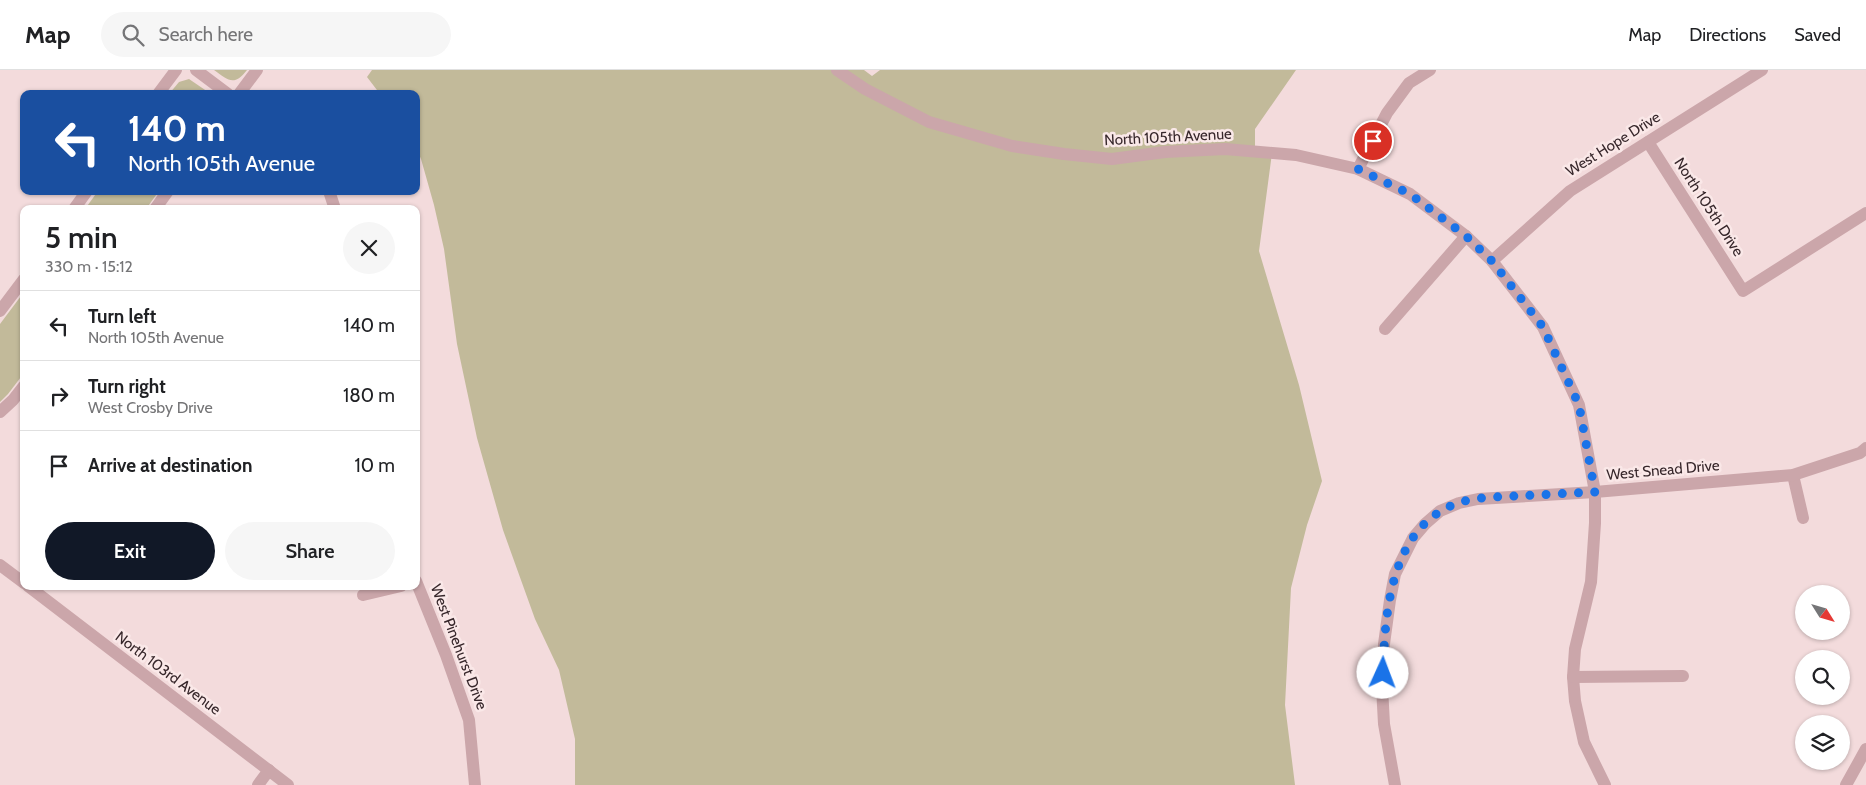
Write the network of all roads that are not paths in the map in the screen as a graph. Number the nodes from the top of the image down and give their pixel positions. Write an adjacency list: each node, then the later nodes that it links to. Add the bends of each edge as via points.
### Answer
1 (176, 70): 7 (street)
2 (196, 70): 8 (street)
3 (257, 70): 9 (street)
4 (837, 70): 11 (street, North 105th Avenue, via 865,89 929,122 1012,146 1112,159 1224,149 1296,155)
5 (1430, 70): 11 (street, via 1409,83 1392,105)
6 (1762, 70): 10 (street, West Hope Drive)
7 (161, 90)
8 (223, 90)
9 (242, 90)
10 (1648, 142): 12 (street, North 105th Drive, via 1743,291); 14 (street, West Hope Drive, via 1570,191)
11 (1358, 169): 13 (street, North 105th Avenue, via 1410,194)
12 (1866, 213)
13 (1466, 236): 14 (street, North 105th Avenue); 17 (street)
14 (1492, 261): 22 (street, North 105th Avenue, via 1543,327 1579,405)
15 (20, 284): 16 (street)
16 (0, 311)
17 (1385, 329)
18 (20, 391): 19 (street)
19 (0, 412)
20 (1866, 448): 21 (street, West Snead Drive, via 1860,453)
21 (1794, 475): 22 (street, West Snead Drive); 23 (street)
22 (1595, 492): 31 (street, North 105th Avenue, via 1591,582 1575,649); 37 (street, West Snead Drive, via 1478,498 1440,511 1412,538 1396,574 1384,644 1384,724)
23 (1803, 518)
24 (0, 565): 25 (street)
25 (20, 580)
26 (33, 590): 33 (street, North 103rd Avenue)
27 (384, 590): 29 (street)
28 (419, 590): 36 (street, West Pinehurst Drive, via 469,720)
29 (363, 595)
30 (1683, 676): 31 (street)
31 (1573, 677): 38 (street, North 105th Avenue, via 1584,742)
32 (1866, 749): 39 (street)
33 (269, 770): 34 (street); 35 (street, North 103rd Avenue)
34 (258, 785)
35 (288, 785)
36 (475, 785)
37 (1395, 785)
38 (1605, 785)
39 (1846, 785)

